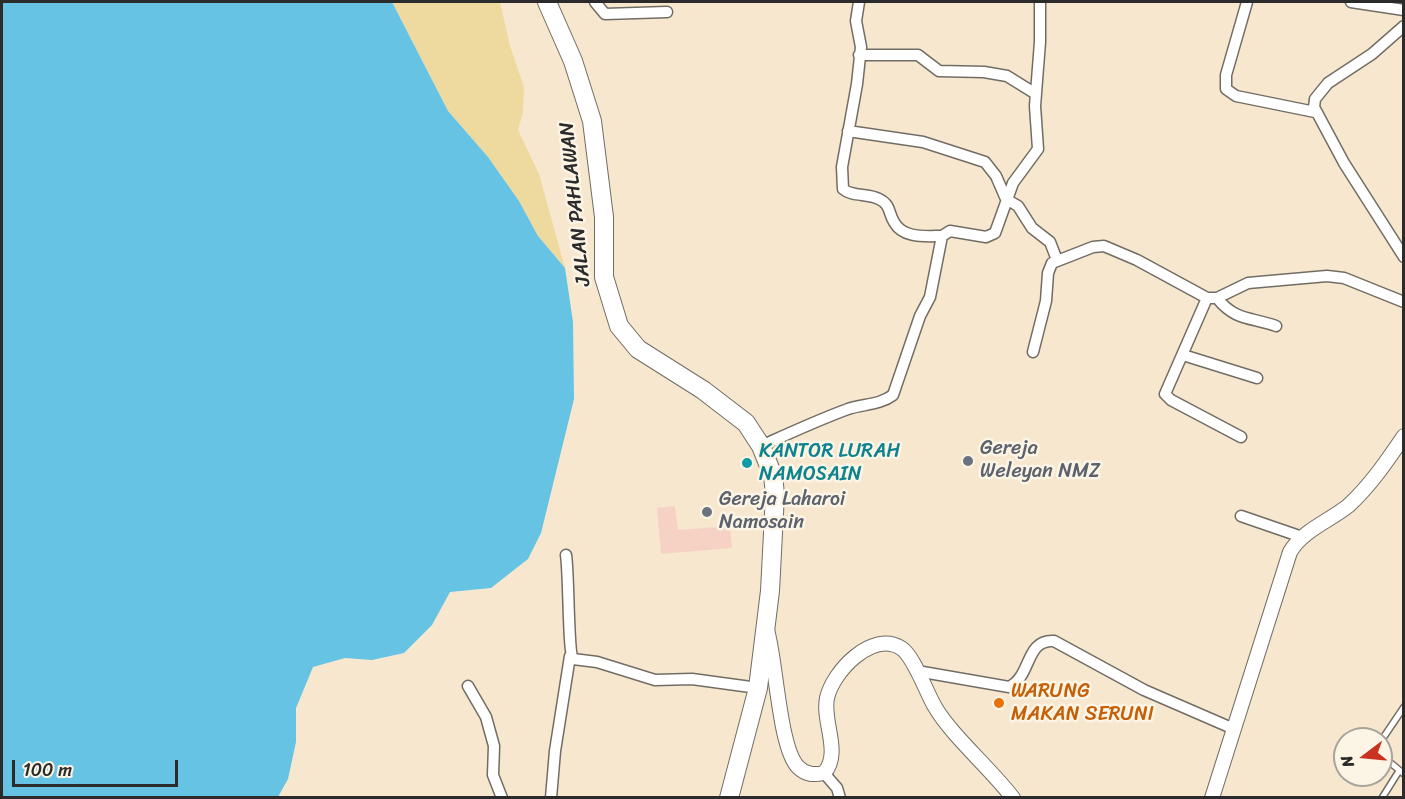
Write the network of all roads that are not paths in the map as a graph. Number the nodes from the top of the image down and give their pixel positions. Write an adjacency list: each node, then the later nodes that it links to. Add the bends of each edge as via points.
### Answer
1 (595, 2): 8 (street, via 605,14)
2 (859, 2): 10 (street)
3 (1040, 2): 11 (street)
4 (1247, 2): 12 (street, via 1226,75 1226,89 1236,96)
5 (1351, 2): 7 (street)
6 (552, 3): 26 (highway, JALAN PAHLAWAN, via 592,121 604,217 604,277 618,326 638,349 746,423)
7 (1404, 10)
8 (666, 12)
9 (1404, 26): 12 (street, via 1321,90 1315,99)
10 (859, 55): 11 (street, via 918,55 939,71 1007,76); 13 (street)
11 (1036, 94): 14 (street, via 1038,149 1020,171)
12 (1315, 112): 16 (street)
13 (848, 131): 14 (street, via 923,142 980,159 996,176); 15 (street, via 843,189 886,203 894,222 904,232)
14 (1006, 199): 15 (street, via 995,233 986,237 950,231); 17 (street, via 1018,206 1032,228 1050,242)
15 (942, 236): 26 (street, via 930,297 893,396 819,420)
16 (1404, 257)
17 (1056, 260): 18 (street, via 1104,246); 21 (street, via 1048,273 1046,302)
18 (1212, 298): 19 (street, via 1248,283 1336,276); 20 (street, via 1235,315); 22 (street)
19 (1404, 302)
20 (1276, 326)
21 (1033, 352)
22 (1183, 355): 23 (street); 25 (street, via 1165,391 1167,397)
23 (1257, 378)
24 (1404, 436): 28 (street, via 1367,487 1330,520)
25 (1241, 437)
26 (761, 446): 30 (highway, JALAN PAHLAWAN, via 775,494)
27 (1241, 516): 28 (street)
28 (1302, 537): 37 (street, via 1285,564)
29 (566, 555): 31 (street)
30 (766, 625): 34 (highway, JALAN PAHLAWAN); 38 (street, via 790,752 805,772)
31 (570, 656): 34 (street, via 656,680 692,679); 41 (street)
32 (916, 671): 37 (street, via 1009,687 1021,679 1039,643 1054,641 1144,690); 38 (street, via 907,652 893,643 882,642 873,644 835,679 826,701 832,757); 44 (street, via 939,713)
33 (468, 687): 40 (street, via 486,717 494,746 493,775)
34 (758, 688): 42 (highway, JALAN PAHLAWAN)
35 (1404, 707): 36 (lane)
36 (1390, 727)
37 (1234, 729): 45 (street)
38 (824, 773): 43 (street)
39 (1401, 773): 46 (lane)
40 (502, 798)
41 (551, 798)
42 (729, 798)
43 (840, 798)
44 (1012, 798)
45 (1212, 798)
46 (1382, 798)

